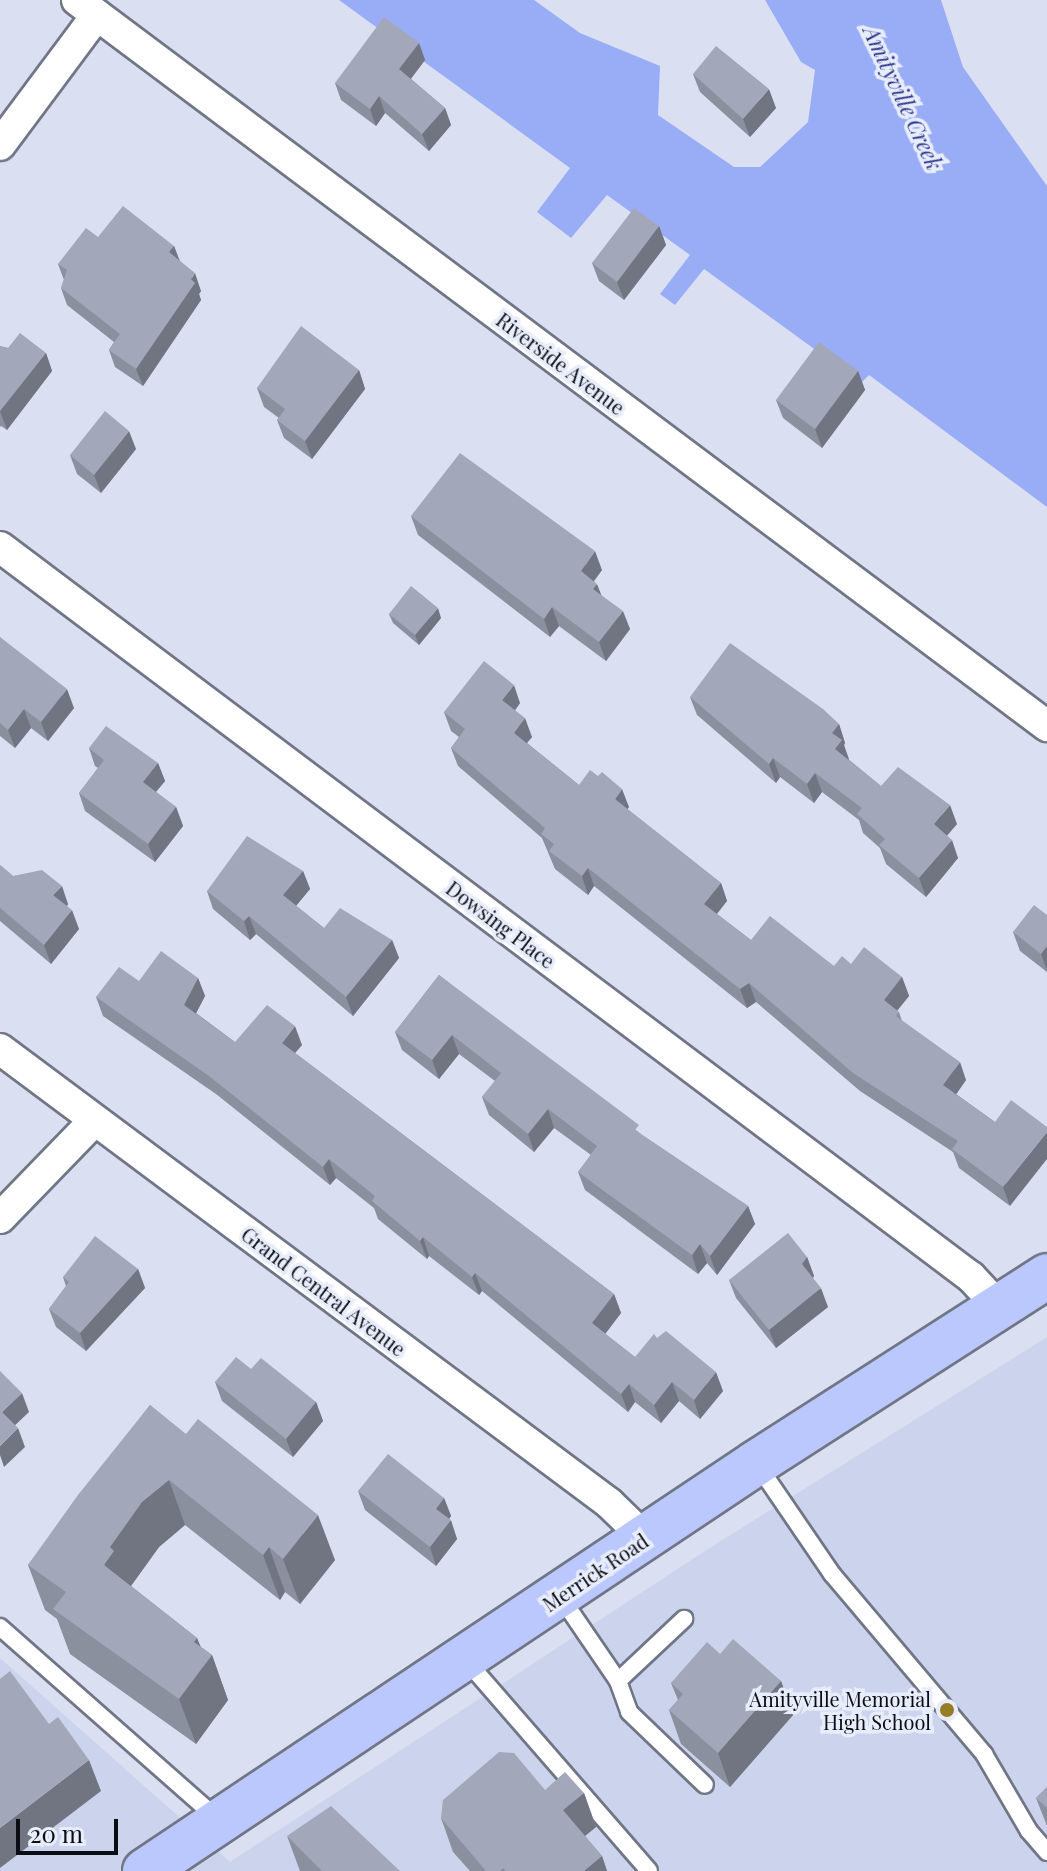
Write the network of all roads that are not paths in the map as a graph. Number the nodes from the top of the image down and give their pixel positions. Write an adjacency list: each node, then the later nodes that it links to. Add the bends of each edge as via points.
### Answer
1 (87, 8): 2 (street); 4 (street, Riverside Avenue)
2 (0, 145)
3 (0, 547): 9 (street, Dowsing Place, via 971,1277)
4 (1047, 726)
5 (0, 1049): 6 (street, Grand Central Avenue)
6 (94, 1121): 7 (street); 11 (street, Grand Central Avenue, via 609,1503)
7 (0, 1218)
8 (1047, 1276): 9 (main road, Merrick Road)
9 (997, 1305): 10 (main road, Merrick Road)
10 (756, 1463): 11 (main road, Merrick Road); 19 (lane, via 832,1574 984,1754)
11 (645, 1538): 12 (main road, Merrick Road)
12 (560, 1596): 15 (main road, Merrick Road); 16 (lane)
13 (684, 1619): 16 (lane)
14 (0, 1627): 18 (lane)
15 (464, 1658): 18 (main road, Merrick Road); 20 (lane)
16 (618, 1681): 17 (lane, via 629,1712)
17 (705, 1785)
18 (220, 1822): 21 (main road, Merrick Road)
19 (1047, 1852)
20 (647, 1870)
21 (145, 1871)

